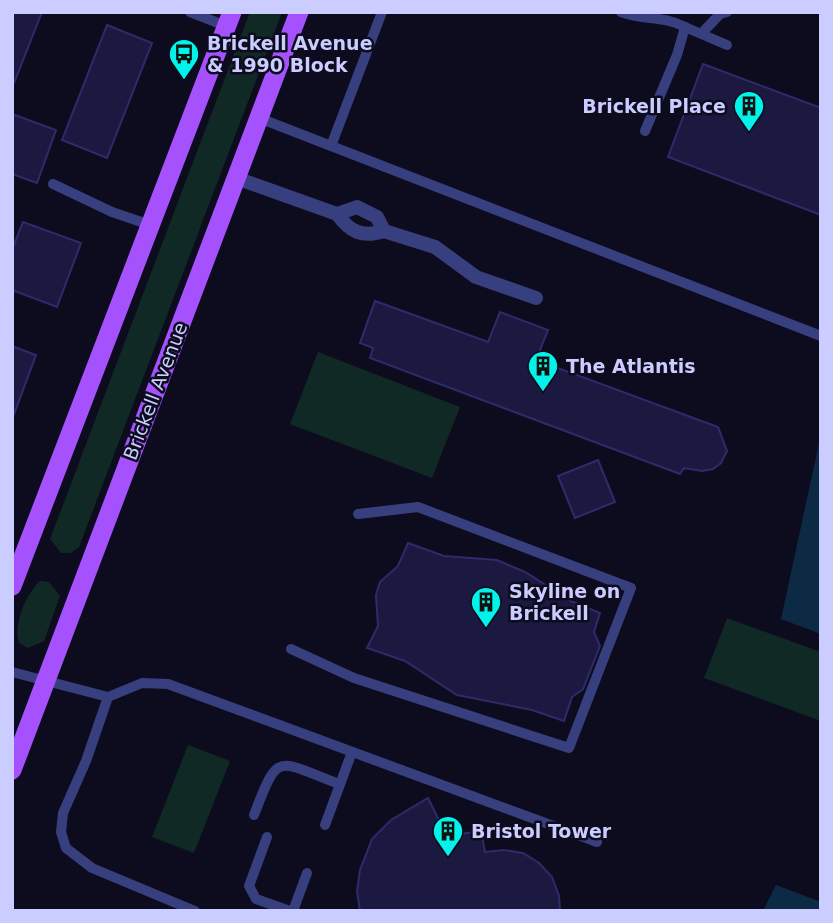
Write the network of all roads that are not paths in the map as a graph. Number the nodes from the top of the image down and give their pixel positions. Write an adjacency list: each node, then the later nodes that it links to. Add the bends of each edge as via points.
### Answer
1 (190, 12): 7 (lane)
2 (299, 12): 11 (main road, Brickell Avenue)
3 (382, 12): 13 (lane)
4 (621, 12): 6 (lane, via 642,20)
5 (727, 12): 9 (lane)
6 (664, 15): 8 (lane)
7 (229, 19): 17 (main road)
8 (685, 27): 9 (lane); 12 (lane)
9 (702, 33): 10 (lane)
10 (727, 45)
11 (258, 118): 13 (lane); 14 (main road, Brickell Avenue)
12 (645, 131)
13 (331, 146): 20 (lane)
14 (236, 178): 16 (street); 25 (main road, Brickell Avenue)
15 (53, 184): 17 (lane)
16 (337, 214): 18 (street, via 360,234); 18 (street, via 357,208 377,217)
17 (150, 225): 22 (main road)
18 (384, 231): 19 (street, via 435,247 476,277)
19 (536, 298)
20 (821, 336)
21 (358, 514): 23 (lane, via 418,507 631,588 569,748 354,678)
22 (12, 586)
23 (291, 649)
24 (12, 672): 25 (lane)
25 (45, 682): 26 (lane); 28 (main road, Brickell Avenue)
26 (108, 697): 27 (lane, via 142,683 168,684); 35 (lane, via 62,813 66,848 92,868)
27 (352, 752): 29 (lane); 33 (lane)
28 (12, 770)
29 (340, 784): 30 (lane, via 280,765 270,773); 31 (lane)
30 (254, 815)
31 (325, 825)
32 (267, 838): 36 (lane, via 249,886 256,899)
33 (597, 842)
34 (307, 873): 36 (lane)
35 (195, 911)
36 (291, 911)

